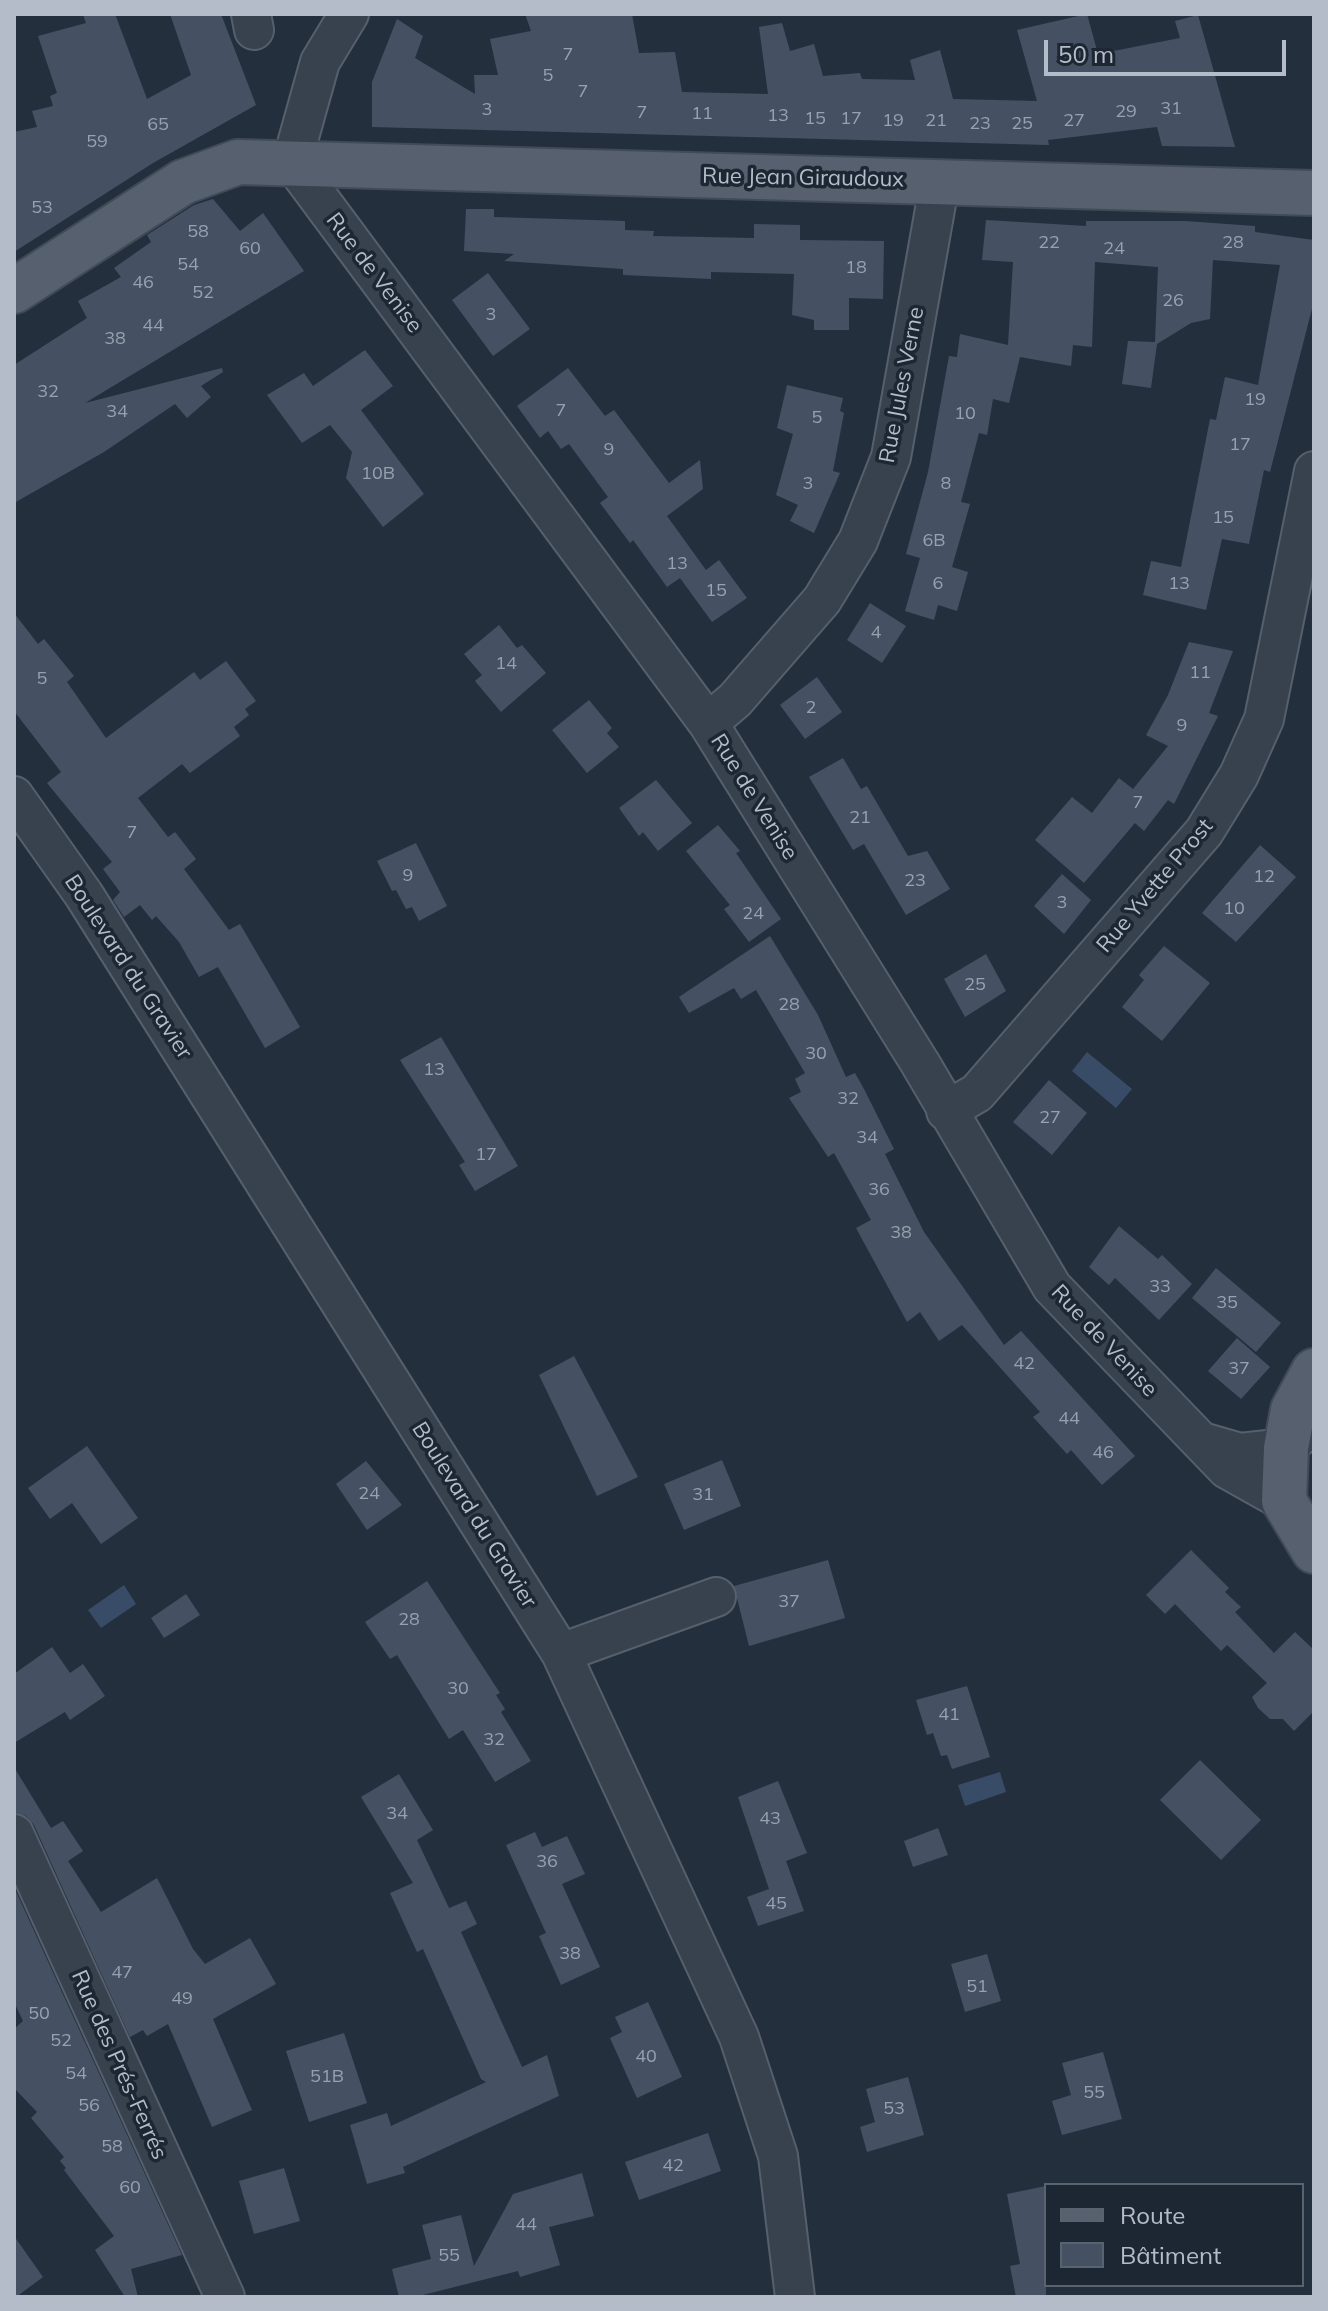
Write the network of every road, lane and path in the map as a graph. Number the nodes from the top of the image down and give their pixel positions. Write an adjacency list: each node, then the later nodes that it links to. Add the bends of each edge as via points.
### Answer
1 (337, 18): 2 (street)
2 (292, 162): 3 (main road, Rue Jean Giraudoux); 5 (main road, Rue Jean Giraudoux, via 238,162 183,182); 7 (street, Rue de Venise)
3 (940, 181): 4 (main road, Rue Jean Giraudoux); 7 (street, Rue Jules Verne, via 891,457 858,541 822,600 735,700)
4 (1314, 193)
5 (14, 291)
6 (1314, 471): 9 (street, Rue Yvette Prost, via 1264,719 1239,775 1204,832 998,1069 977,1093)
7 (708, 723): 9 (street, Rue de Venise)
8 (14, 796): 15 (street, Boulevard du Gravier, via 84,895)
9 (946, 1111): 11 (street, Rue de Venise, via 1052,1287)
10 (1314, 1371): 12 (main road, via 1293,1410)
11 (1199, 1441): 12 (street); 12 (street, Rue de Venise, via 1227,1469)
12 (1302, 1463): 13 (main road, Rue de Venise)
13 (1314, 1551)
14 (716, 1597): 15 (street)
15 (561, 1653): 18 (street, Boulevard du Gravier, via 739,2037 778,2156)
16 (14, 1834): 17 (street, Rue des Prés-Ferrés)
17 (216, 2290)
18 (795, 2297)

